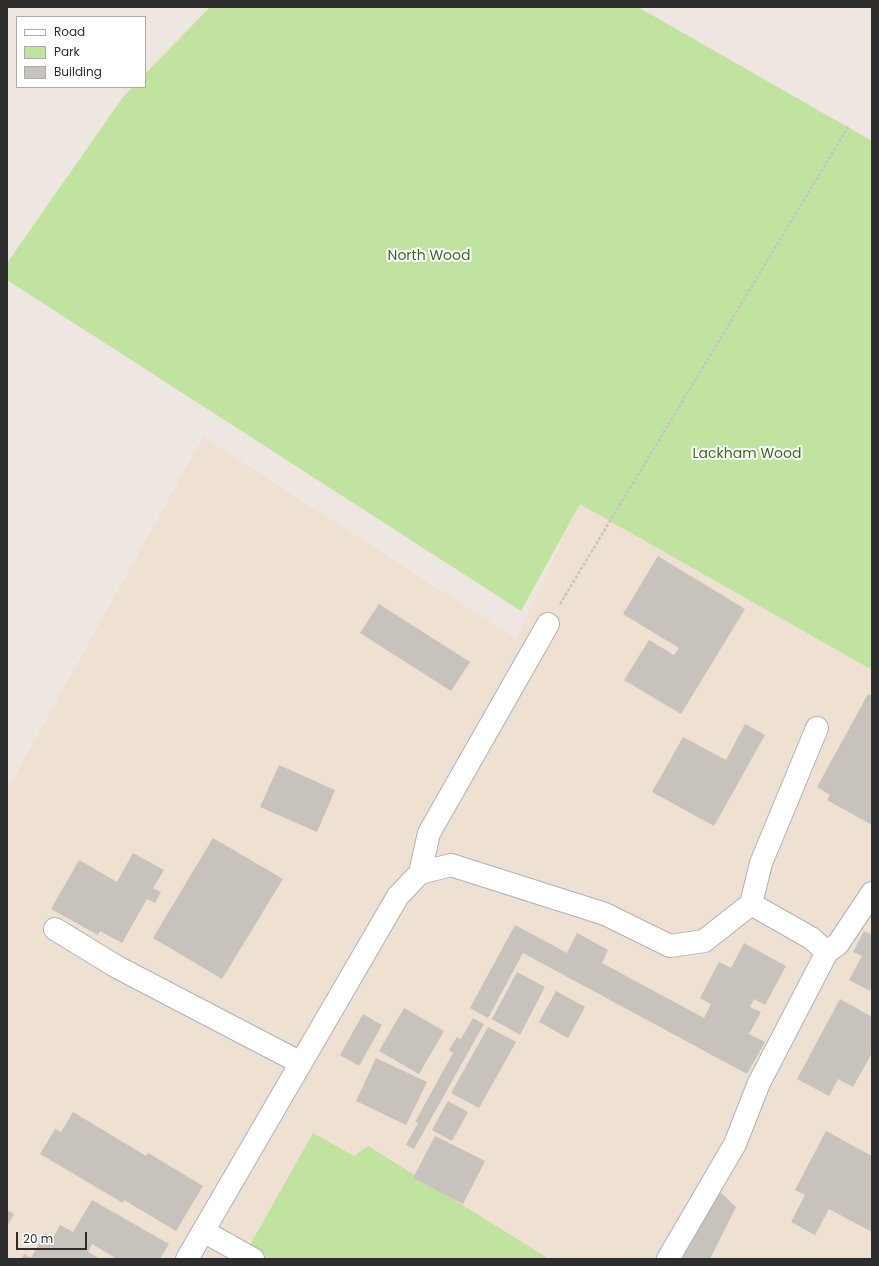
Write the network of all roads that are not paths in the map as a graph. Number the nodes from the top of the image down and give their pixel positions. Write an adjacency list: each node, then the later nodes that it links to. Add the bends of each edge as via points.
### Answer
1 (548, 624): 3 (lane, via 429,833)
2 (817, 728): 5 (lane, via 761,863)
3 (420, 873): 5 (lane, via 451,865 605,914 670,946 704,941); 8 (lane, via 398,896)
4 (872, 893): 7 (lane, via 838,944)
5 (751, 904): 7 (lane, via 810,938)
6 (55, 929): 8 (lane, via 117,967)
7 (827, 952): 12 (lane, via 759,1083 735,1144)
8 (301, 1063): 9 (lane)
9 (203, 1231): 10 (lane); 11 (lane)
10 (187, 1259)
11 (253, 1259)
12 (668, 1259)

